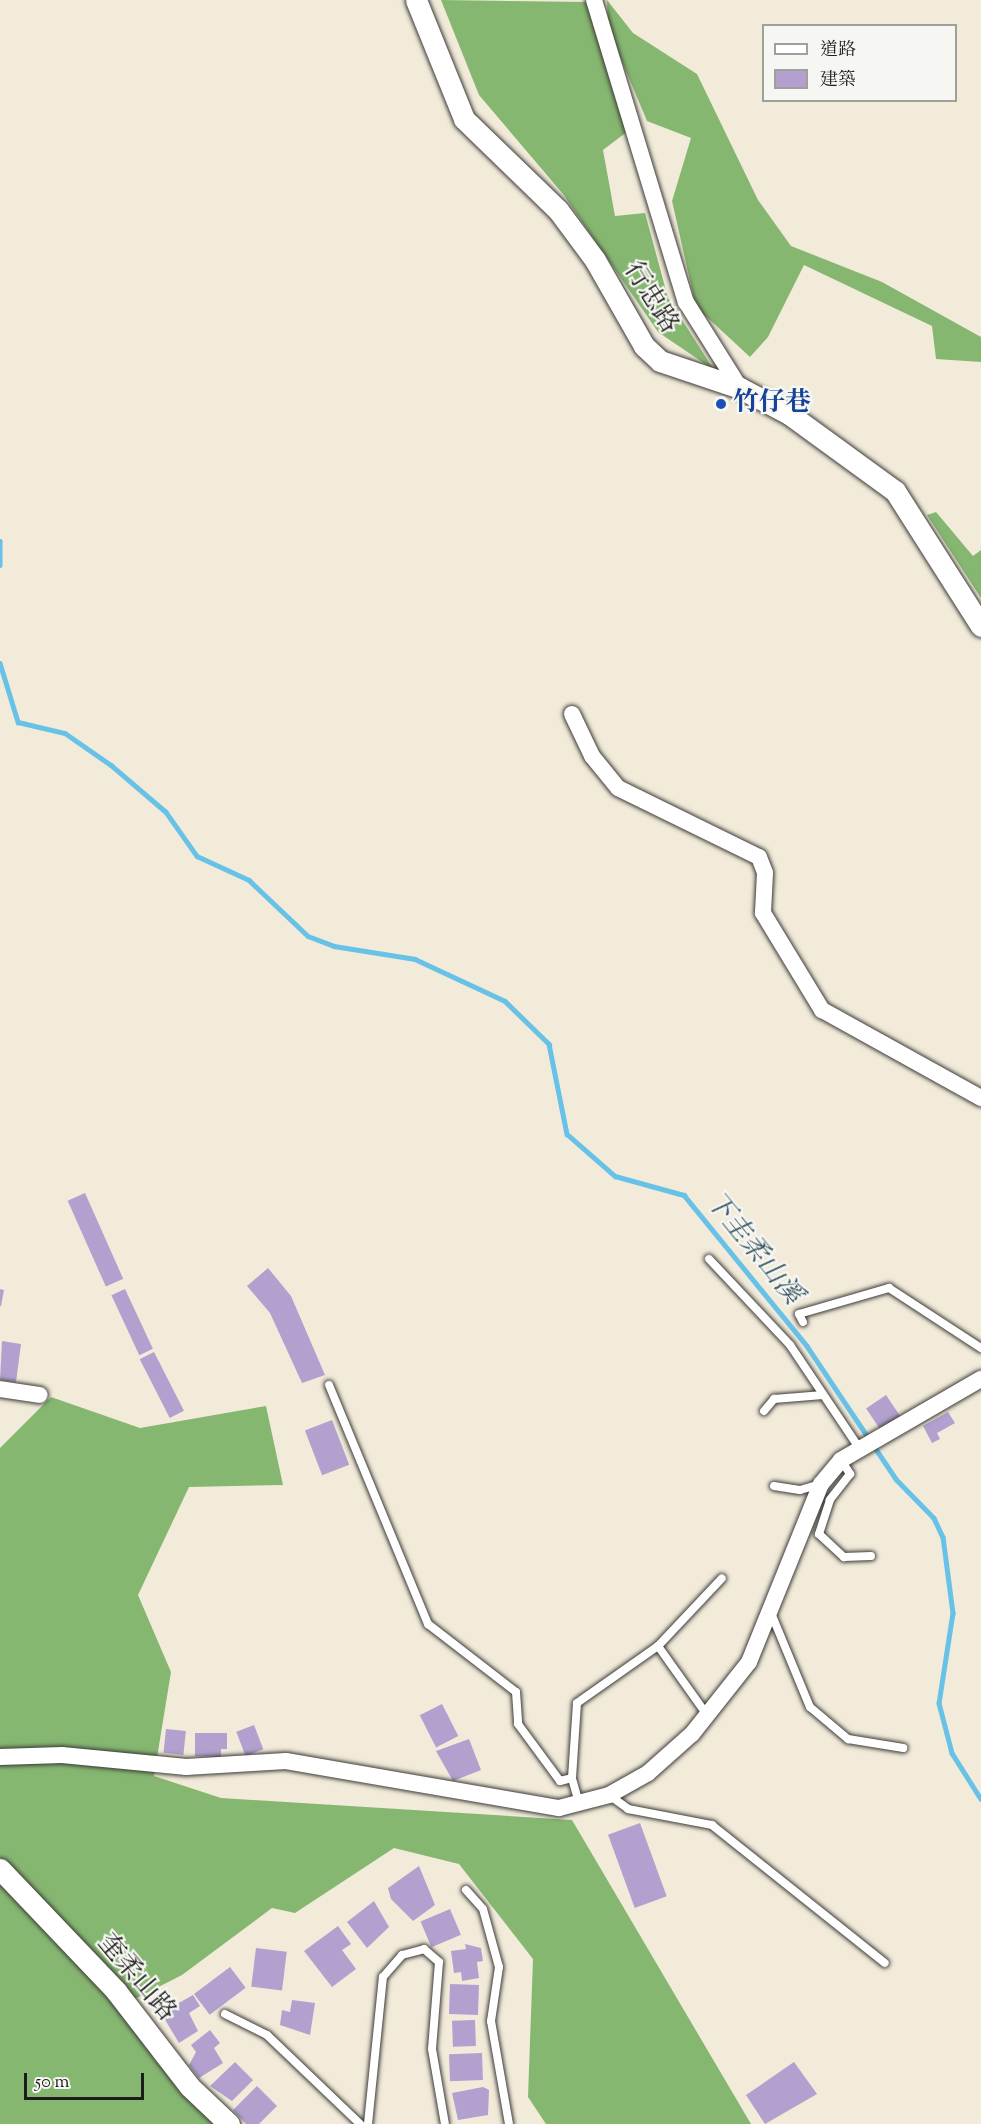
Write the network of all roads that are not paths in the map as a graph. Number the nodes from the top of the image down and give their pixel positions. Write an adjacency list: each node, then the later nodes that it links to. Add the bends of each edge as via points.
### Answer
1 (416, 0): 3 (street, 行忠路, via 464,119 558,210 595,260 644,346 660,361 687,373)
2 (594, 0): 3 (street, via 686,302)
3 (740, 388): 4 (street, 行忠路, via 789,414 896,491)
4 (981, 626)
5 (572, 714): 6 (street, via 592,756 618,788 759,857 765,873 763,913 822,1010)
6 (981, 1098)
7 (709, 1259): 14 (lane, via 790,1345)
8 (803, 1322): 9 (lane, via 799,1314 889,1288)
9 (981, 1348)
10 (981, 1379): 16 (street)
11 (329, 1385): 27 (lane, via 428,1624 516,1692 518,1724 561,1781)
12 (0, 1389): 13 (street)
13 (40, 1395)
14 (823, 1395): 15 (lane, via 774,1399); 16 (lane)
15 (764, 1411)
16 (864, 1446): 17 (street)
17 (841, 1460): 18 (street); 20 (lane, via 850,1474 830,1500 819,1534 844,1557)
18 (821, 1484): 19 (lane, via 800,1490); 22 (street)
19 (774, 1486)
20 (871, 1556)
21 (722, 1578): 23 (lane)
22 (770, 1610): 24 (street, via 748,1662); 25 (lane, via 810,1707 848,1739)
23 (658, 1646): 24 (lane); 27 (lane, via 577,1703)
24 (707, 1715): 28 (street, via 648,1773)
25 (903, 1748)
26 (0, 1757): 29 (street, via 62,1755 186,1767 286,1761 559,1808)
27 (572, 1778): 29 (lane)
28 (609, 1795): 29 (street); 32 (lane, via 628,1809 712,1825)
29 (579, 1803)
30 (0, 1869): 34 (street, 奎柔山路, via 116,1990 190,2087)
31 (466, 1890): 38 (lane, via 483,1909 499,1967 491,2021)
32 (885, 1963)
33 (225, 2014): 35 (lane, via 267,2035)
34 (229, 2124)
35 (360, 2124)
36 (368, 2124): 37 (lane, via 383,1977 402,1954 424,1949 439,1962 432,2049)
37 (445, 2124)
38 (508, 2124)

